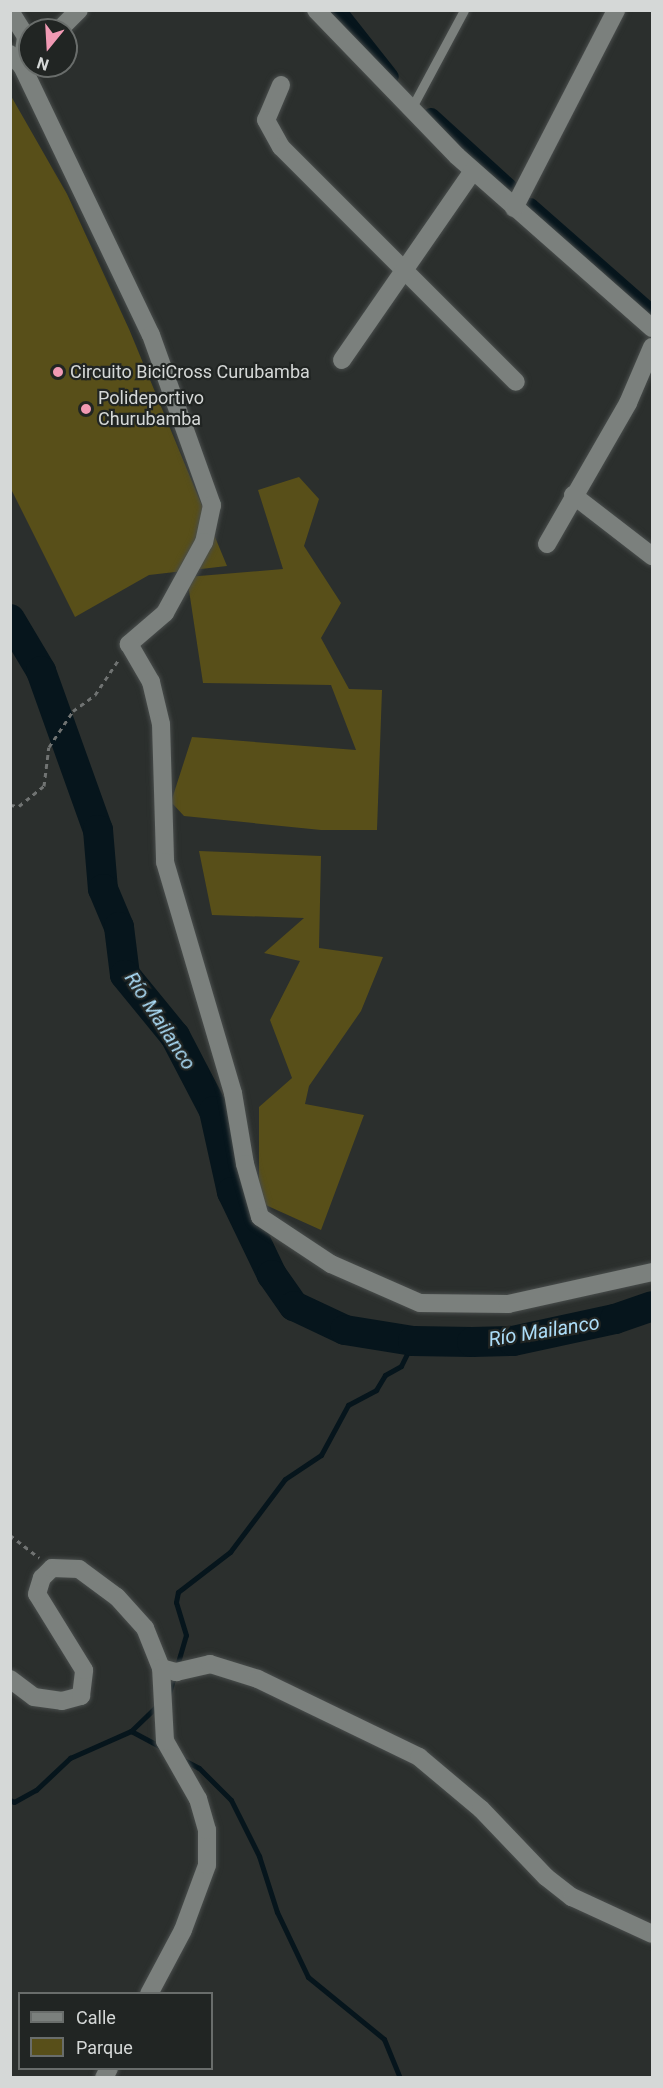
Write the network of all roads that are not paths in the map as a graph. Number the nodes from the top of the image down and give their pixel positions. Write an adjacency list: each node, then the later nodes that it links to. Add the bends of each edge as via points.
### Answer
1 (315, 10): 8 (street)
2 (464, 10): 8 (lane)
3 (616, 10): 10 (street)
4 (10, 11): 5 (street)
5 (18, 24)
6 (30, 78): 19 (street, via 151,335 212,505 204,542 165,613 129,644 151,682 161,724 165,862 227,1071 260,1216 332,1264 420,1303 508,1304)
7 (281, 85): 11 (street, via 266,120 281,147)
8 (411, 109): 9 (street)
9 (473, 171): 10 (street); 11 (street)
10 (514, 208): 12 (street)
11 (403, 271): 14 (street); 15 (street)
12 (652, 328)
13 (652, 347): 16 (street, via 628,403)
14 (342, 360)
15 (516, 382)
16 (573, 495): 17 (street); 18 (street)
17 (547, 544)
18 (652, 556)
19 (652, 1272)
20 (161, 1668): 21 (street, via 145,1628 117,1597 79,1569 52,1568 42,1578 38,1594 84,1670 81,1696 62,1701 34,1697); 22 (street, via 176,1672 210,1664 258,1678 410,1752 481,1809 572,1897); 23 (street, via 165,1741 198,1799 207,1830 207,1865 183,1930)
21 (10, 1679)
22 (652, 1934)
23 (150, 1992)

